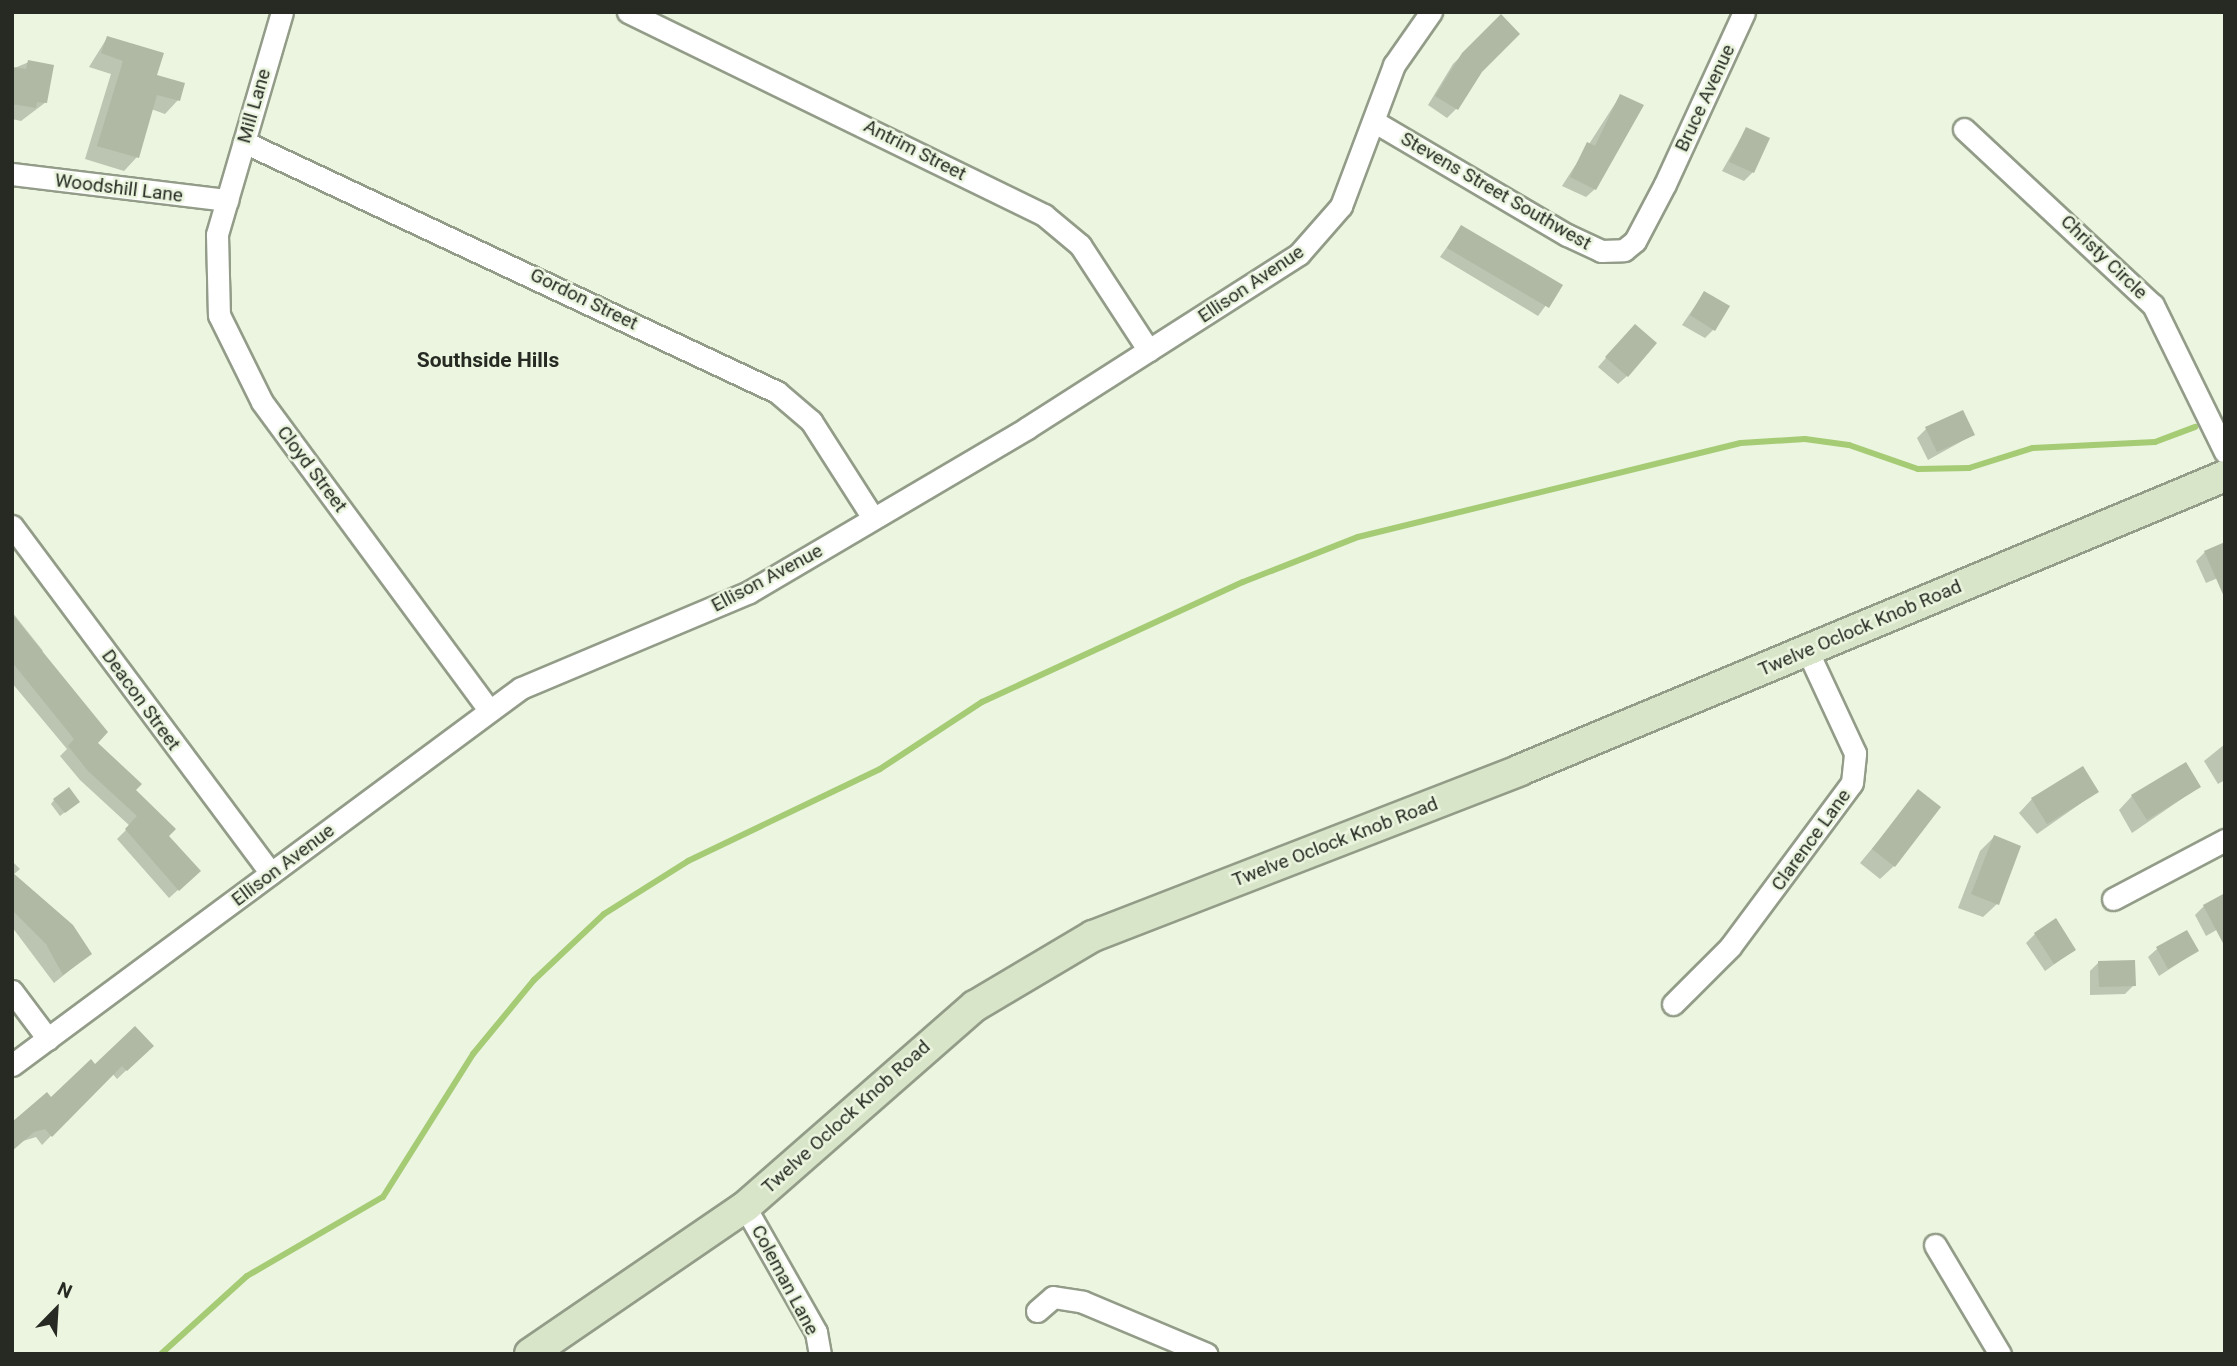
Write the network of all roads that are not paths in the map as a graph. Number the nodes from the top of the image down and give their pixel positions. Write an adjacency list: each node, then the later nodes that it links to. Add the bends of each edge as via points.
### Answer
1 (282, 12): 7 (street, Mill Lane)
2 (628, 12): 11 (street, Antrim Street, via 1044,215 1080,245)
3 (1432, 12): 5 (street, Ellison Avenue, via 1394,65)
4 (1744, 12): 9 (street, Bruce Avenue)
5 (1375, 121): 9 (street, Stevens Street Southwest, via 1601,251 1624,250 1635,241); 11 (street, Ellison Avenue, via 1356,178 1322,232 1265,279)
6 (1964, 129): 12 (street, Christy Circle, via 2153,305)
7 (244, 142): 10 (street, Mill Lane); 14 (street, Gordon Street, via 777,392 811,421)
8 (12, 174): 10 (street, Woodshill Lane)
9 (1665, 184)
10 (226, 200): 17 (street, Cloyd Street, via 215,291 245,377)
11 (1149, 351): 14 (street, Ellison Avenue)
12 (2225, 452)
13 (2225, 476): 16 (street, Twelve Oclock Knob Road)
14 (873, 518): 17 (street, Ellison Avenue, via 749,592 564,666)
15 (12, 526): 19 (street, Deacon Street)
16 (1807, 650): 22 (street, Clarence Lane, via 1855,752 1852,783 1730,947); 25 (street, Twelve Oclock Knob Road, via 1093,936 1027,972 936,1036)
17 (488, 709): 19 (street, Ellison Avenue)
18 (2225, 840): 20 (street)
19 (271, 873): 23 (street, Ellison Avenue)
20 (2113, 898)
21 (12, 991): 23 (street)
22 (1673, 1004)
23 (48, 1039): 24 (street, Ellison Avenue)
24 (12, 1065)
25 (745, 1207): 28 (street, Twelve Oclock Knob Road); 29 (street, Coleman Lane, via 816,1332)
26 (1935, 1245): 31 (street)
27 (1037, 1311): 30 (street, via 1053,1297 1073,1299)
28 (530, 1354)
29 (820, 1354)
30 (1207, 1354)
31 (2000, 1354)

